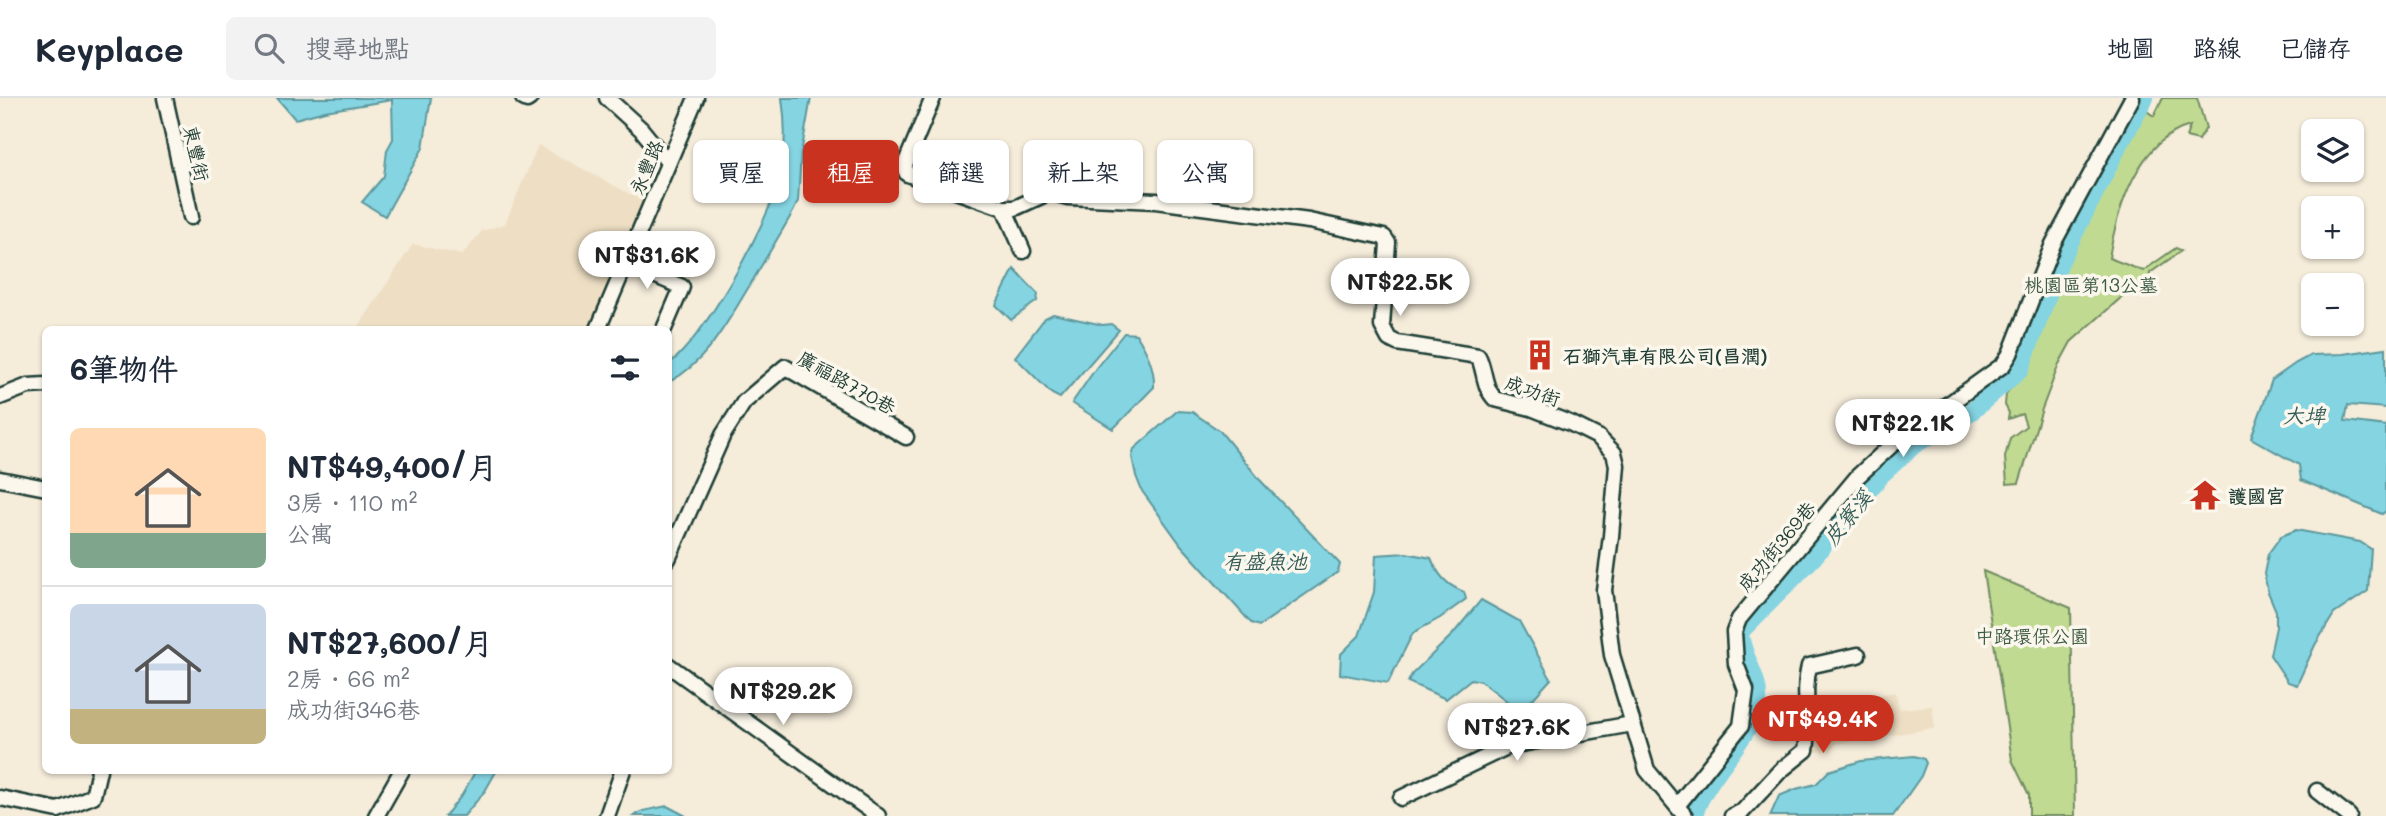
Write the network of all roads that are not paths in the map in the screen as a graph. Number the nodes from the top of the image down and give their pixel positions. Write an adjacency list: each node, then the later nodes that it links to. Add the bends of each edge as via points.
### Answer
1 (165, 98): 10 (street, 東豐街)
2 (523, 98): 3 (street)
3 (530, 98)
4 (607, 98): 8 (street)
5 (696, 98): 8 (street, 永豐路)
6 (933, 98): 9 (street, via 904,167 907,174)
7 (2132, 98): 30 (street, 成功街369巷, via 2053,244 2003,365 1908,430 1858,476 1739,619 1734,632 1736,664 1746,690 1741,726)
8 (668, 162): 12 (street, 永豐路)
9 (1004, 208): 11 (street); 23 (street, 成功街, via 1015,208 1050,192 1309,221 1384,237 1388,243 1382,326 1389,338 1478,356 1494,399 1572,424 1614,453 1617,465 1604,590 1612,655)
10 (191, 217)
11 (1023, 251)
12 (626, 263): 13 (street, 永豐路); 14 (street, via 682,287)
13 (599, 326)
14 (665, 326)
15 (42, 385): 16 (street)
16 (0, 397)
17 (906, 437): 20 (street, 廣福路770巷, via 785,367 744,402 723,435)
18 (0, 479): 19 (street)
19 (42, 487)
20 (672, 550)
21 (1858, 655): 34 (street, via 1808,666 1806,750 1743,811)
22 (672, 668): 33 (street)
23 (1632, 724): 29 (street, via 1509,746); 30 (street, 成功街, via 1647,770)
24 (98, 774): 28 (street, via 93,796 58,810)
25 (400, 774): 31 (street)
26 (622, 774): 32 (street)
27 (2317, 791): 35 (street)
28 (0, 798)
29 (1401, 798)
30 (1681, 811)
31 (376, 816)
32 (607, 816)
33 (878, 816)
34 (1732, 816)
35 (2349, 816)

